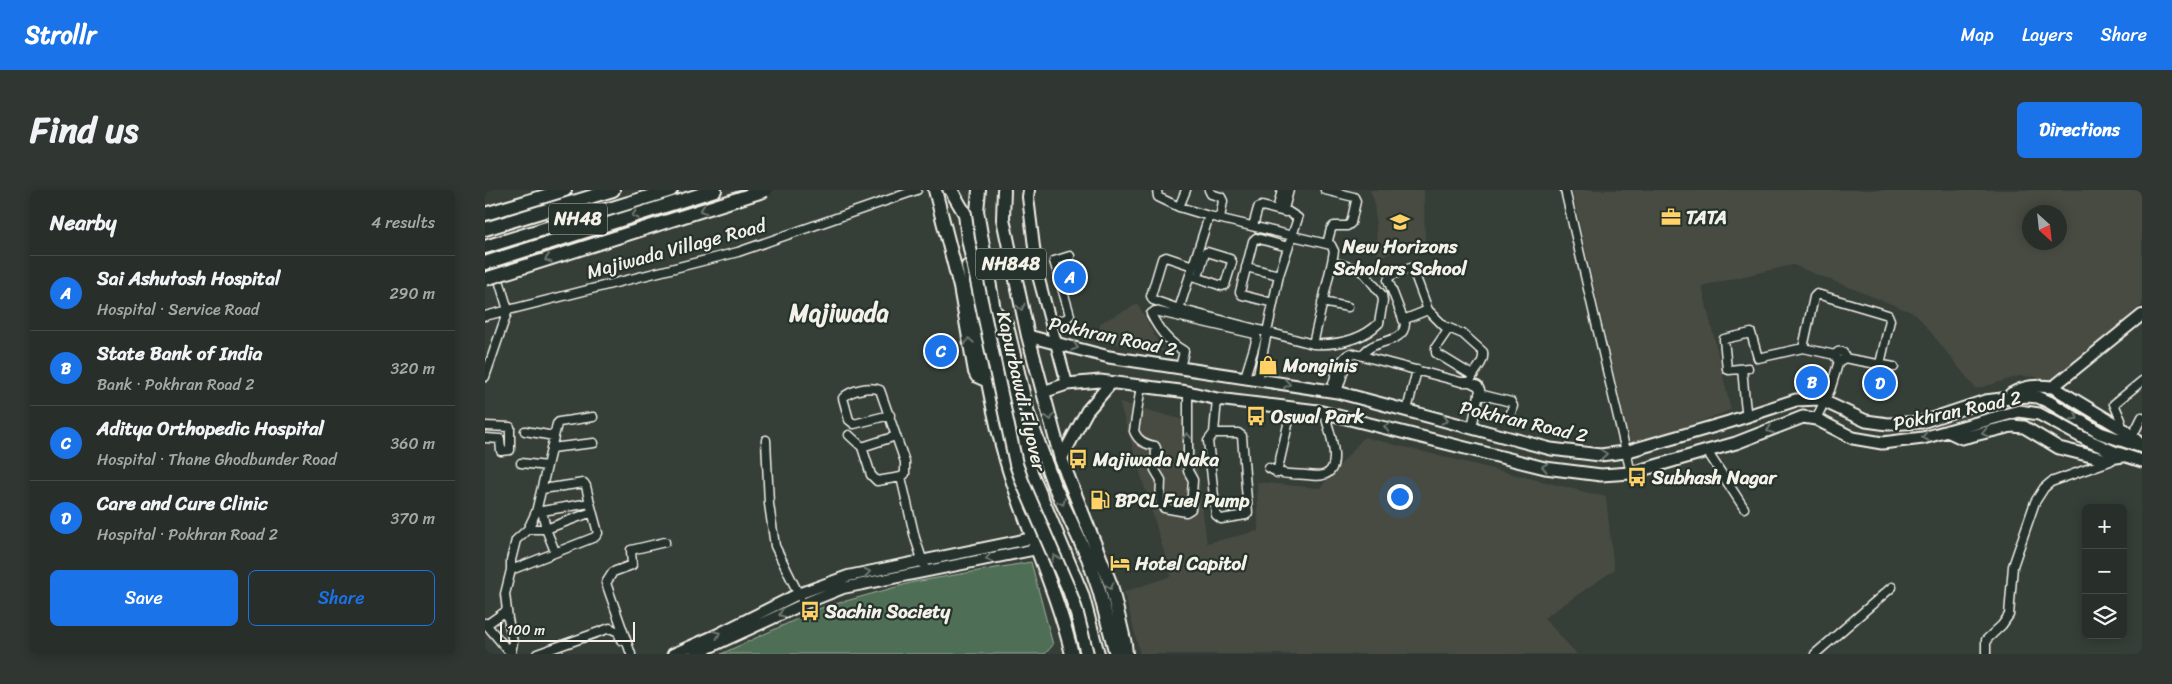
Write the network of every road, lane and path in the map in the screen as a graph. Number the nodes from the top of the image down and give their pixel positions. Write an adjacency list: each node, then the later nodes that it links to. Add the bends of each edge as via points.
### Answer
1 (565, 190): 21 (highway)
2 (613, 190): 25 (highway, NH48)
3 (671, 190): 28 (highway, NH48)
4 (715, 190): 31 (highway, one-way to 31)
5 (766, 190): 37 (highway, one-way to 37, bridge)
6 (917, 190): 42 (street, Majiwada Village Road, via 738,252)
7 (935, 190): 65 (highway, one-way to 7, via 975,372 960,287)
8 (979, 190): 43 (highway, Kapurbawdi Flyover, via 977,211)
9 (1004, 190): 51 (highway, NH848, one-way to 51, via 1003,219)
10 (1029, 190): 48 (street, via 1037,272)
11 (1157, 190): 19 (street, via 1157,196)
12 (1186, 190): 19 (street)
13 (1209, 190): 23 (street, via 1223,200)
14 (1281, 190): 20 (street)
15 (1289, 190): 20 (street)
16 (1325, 190): 27 (street, via 1354,197 1356,201 1351,223 1334,226)
17 (1565, 190): 108 (street)
18 (957, 192): 65 (highway, NH848); 143 (highway, Kapurbawdi Flyover, one-way to 18, bridge, via 1069,590 1016,464 965,214)
19 (1179, 207): 22 (street)
20 (1281, 211): 24 (street, via 1262,206 1258,208); 26 (street, via 1297,218)
21 (485, 214)
22 (1209, 216): 23 (street); 33 (street)
23 (1220, 218): 24 (street)
24 (1253, 226): 26 (street)
25 (485, 229)
26 (1291, 237): 27 (street); 29 (street)
27 (1327, 244): 32 (street, via 1334,251)
28 (485, 247)
29 (1288, 247): 34 (street, via 1256,238); 35 (street)
30 (1070, 256): 48 (street, via 1054,261 1070,315)
31 (489, 261): 42 (street)
32 (1332, 262): 38 (street); 53 (street, via 1358,269 1382,295 1379,323 1347,342)
33 (1193, 266): 36 (street); 41 (street, via 1166,257 1162,259 1151,296 1153,300)
34 (1246, 267): 35 (street); 39 (street, via 1242,295)
35 (1279, 275): 39 (street)
36 (1194, 276): 36 (street, via 1225,285 1232,262 1207,252); 41 (street)
37 (485, 279)
38 (1322, 302): 40 (street); 53 (street)
39 (1273, 303): 50 (street)
40 (1347, 307)
41 (1179, 309): 50 (street)
42 (508, 310): 46 (street, Majiwada Village Road); 61 (street)
43 (994, 310): 135 (highway, one-way to 135, via 1007,326 1028,414 1053,483 1091,566); 144 (highway, Kapurbawdi Flyover, via 1022,451 1082,594)
44 (1429, 310): 47 (street); 47 (street, via 1410,268 1390,276 1388,280); 49 (street)
45 (2142, 315): 70 (street)
46 (485, 316)
47 (1403, 320): 55 (street, via 1405,331 1400,336 1370,347)
48 (1050, 323): 52 (street)
49 (1449, 328): 63 (street, via 1463,334 1483,352 1482,362); 63 (street, via 1436,347 1436,353)
50 (1268, 330): 53 (street); 64 (street)
51 (1028, 336): 52 (main road, Pokhran Road 2); 71 (highway, NH848)
52 (1055, 342): 59 (main road, Pokhran Road 2, one-way to 59, via 1109,357); 68 (street)
53 (1313, 344)
54 (1803, 348): 56 (street); 57 (street, via 1817,294 1888,315 1890,320); 84 (street, via 1758,358 1751,333 1724,339 1727,369 1745,368 1743,396)
55 (1362, 355): 60 (street); 73 (street, via 1346,355 1338,367)
56 (1839, 358): 57 (street); 77 (street)
57 (1880, 364): 58 (street)
58 (1894, 367)
59 (1180, 368): 62 (main road, Pokhran Road 2); 62 (street, via 1184,349 1164,336 1151,314 1155,311 1255,334 1257,338)
60 (1417, 370): 63 (street, via 1461,382); 80 (street)
61 (485, 377)
62 (1245, 377): 64 (main road, Pokhran Road 2)
63 (1471, 378): 74 (street, via 1478,386)
64 (1257, 380): 73 (main road, Pokhran Road 2, one-way to 73)
65 (989, 381): 125 (highway, NH848, via 1007,462)
66 (2142, 381): 90 (street, via 2115,404 2121,420)
67 (1111, 383): 68 (main road, Pokhran Road 2); 69 (main road, Pokhran Road 2); 110 (main road, via 1087,411)
68 (1067, 384): 71 (main road, Pokhran Road 2)
69 (1141, 386): 72 (main road, Pokhran Road 2); 72 (street, one-way to 72, via 1134,431 1145,444 1157,448 1155,470 1161,480 1160,504 1164,508 1186,512 1191,509 1193,480 1188,471)
70 (2057, 390): 75 (main road, via 2028,387); 90 (main road)
71 (1043, 392): 110 (highway, NH848, one-way to 110)
72 (1188, 392): 76 (main road, Pokhran Road 2)
73 (1334, 392): 80 (main road, Pokhran Road 2)
74 (1479, 394): 83 (street, via 1511,402); 93 (street)
75 (2004, 398): 79 (main road, Pokhran Road 2); 104 (main road, Pokhran Road 2, one-way to 104, via 2027,396 2049,402 2100,433)
76 (1217, 399): 78 (main road, Pokhran Road 2); 96 (street)
77 (1826, 402): 79 (main road, Pokhran Road 2, via 1866,421 1888,424 1921,422); 84 (main road, Pokhran Road 2, via 1819,399 1796,400); 87 (street)
78 (1292, 407): 81 (main road, Pokhran Road 2); 115 (street)
79 (1960, 409): 92 (main road)
80 (1407, 410): 93 (main road, Pokhran Road 2, one-way to 93)
81 (1324, 412): 115 (street, via 1335,464 1331,471 1322,476); 116 (main road, Pokhran Road 2, one-way to 81, via 1601,475 1545,468)
82 (889, 414): 82 (street, via 880,390 873,387 843,398 849,420 854,424); 99 (street)
83 (1510, 416)
84 (1747, 416): 108 (main road, Pokhran Road 2)
85 (2142, 417): 100 (street)
86 (593, 418): 97 (street, via 559,422)
87 (1816, 419): 95 (main road, Pokhran Road 2, one-way to 87, via 1923,438 1882,442 1853,438); 107 (main road, Pokhran Road 2, one-way to 107, via 1803,417)
88 (485, 422): 89 (street)
89 (504, 424)
90 (2114, 424): 100 (main road)
91 (485, 426): 101 (street, via 510,427 510,450 501,450 500,439)
92 (1965, 426): 95 (main road, Pokhran Road 2); 109 (main road, Pokhran Road 2, via 2019,411 2039,414)
93 (1472, 427): 108 (main road, Pokhran Road 2, one-way to 108, via 1551,449 1600,456)
94 (525, 431): 97 (street)
95 (1947, 431): 109 (main road, one-way to 95, via 2103,459 2059,448 2024,426 1961,438)
96 (1214, 433): 96 (street, via 1239,432 1242,436 1246,515 1221,519 1216,515 1207,441)
97 (553, 436): 106 (street)
98 (849, 436): 105 (street)
99 (896, 436): 105 (street); 117 (street, via 905,462 905,474)
100 (2133, 437): 104 (main road)
101 (485, 438)
102 (766, 440): 131 (street, via 775,546)
103 (594, 443): 106 (street)
104 (2142, 446)
105 (862, 447): 117 (street, via 871,475 877,481)
106 (551, 448): 113 (street)
107 (1707, 451): 116 (main road, Pokhran Road 2); 120 (street)
108 (1625, 452): 116 (street)
109 (2125, 456): 111 (main road, Pokhran Road 2); 146 (street, via 2051,482 2035,502 2013,566 2009,615 1986,640)
110 (1061, 459): 135 (highway, NH848, one-way to 135, via 1111,585 1125,644)
111 (2142, 461)
112 (521, 463): 113 (street)
113 (547, 466): 118 (street)
114 (1269, 468): 115 (street)
115 (1277, 473)
116 (1631, 473)
117 (901, 477): 127 (street)
118 (542, 489): 119 (street, via 583,483); 121 (street)
119 (591, 508): 121 (street); 123 (street); 128 (street, via 598,533 595,537)
120 (1744, 508)
121 (539, 512): 122 (street); 123 (street)
122 (528, 529): 123 (street); 128 (street, via 516,540)
123 (546, 529): 126 (street)
124 (665, 542): 139 (street, via 631,550 632,565 613,572 607,582)
125 (1035, 543): 127 (street); 142 (highway, NH848, via 1064,622)
126 (554, 549)
127 (924, 566): 129 (street)
128 (511, 570): 133 (street, via 505,594)
129 (837, 585): 131 (street); 132 (street)
130 (1892, 587): 145 (street)
131 (798, 594): 132 (street); 140 (street, one-way to 131)
132 (803, 604): 141 (street, one-way to 141)
133 (506, 611): 134 (street); 136 (street, via 513,642)
134 (485, 624): 136 (street)
135 (1119, 652)
136 (511, 653)
137 (537, 654): 138 (street, via 610,628 618,632)
138 (625, 654)
139 (631, 654)
140 (673, 654)
141 (695, 654)
142 (1072, 654)
143 (1087, 654)
144 (1098, 654)
145 (1815, 654)
146 (1986, 654)

